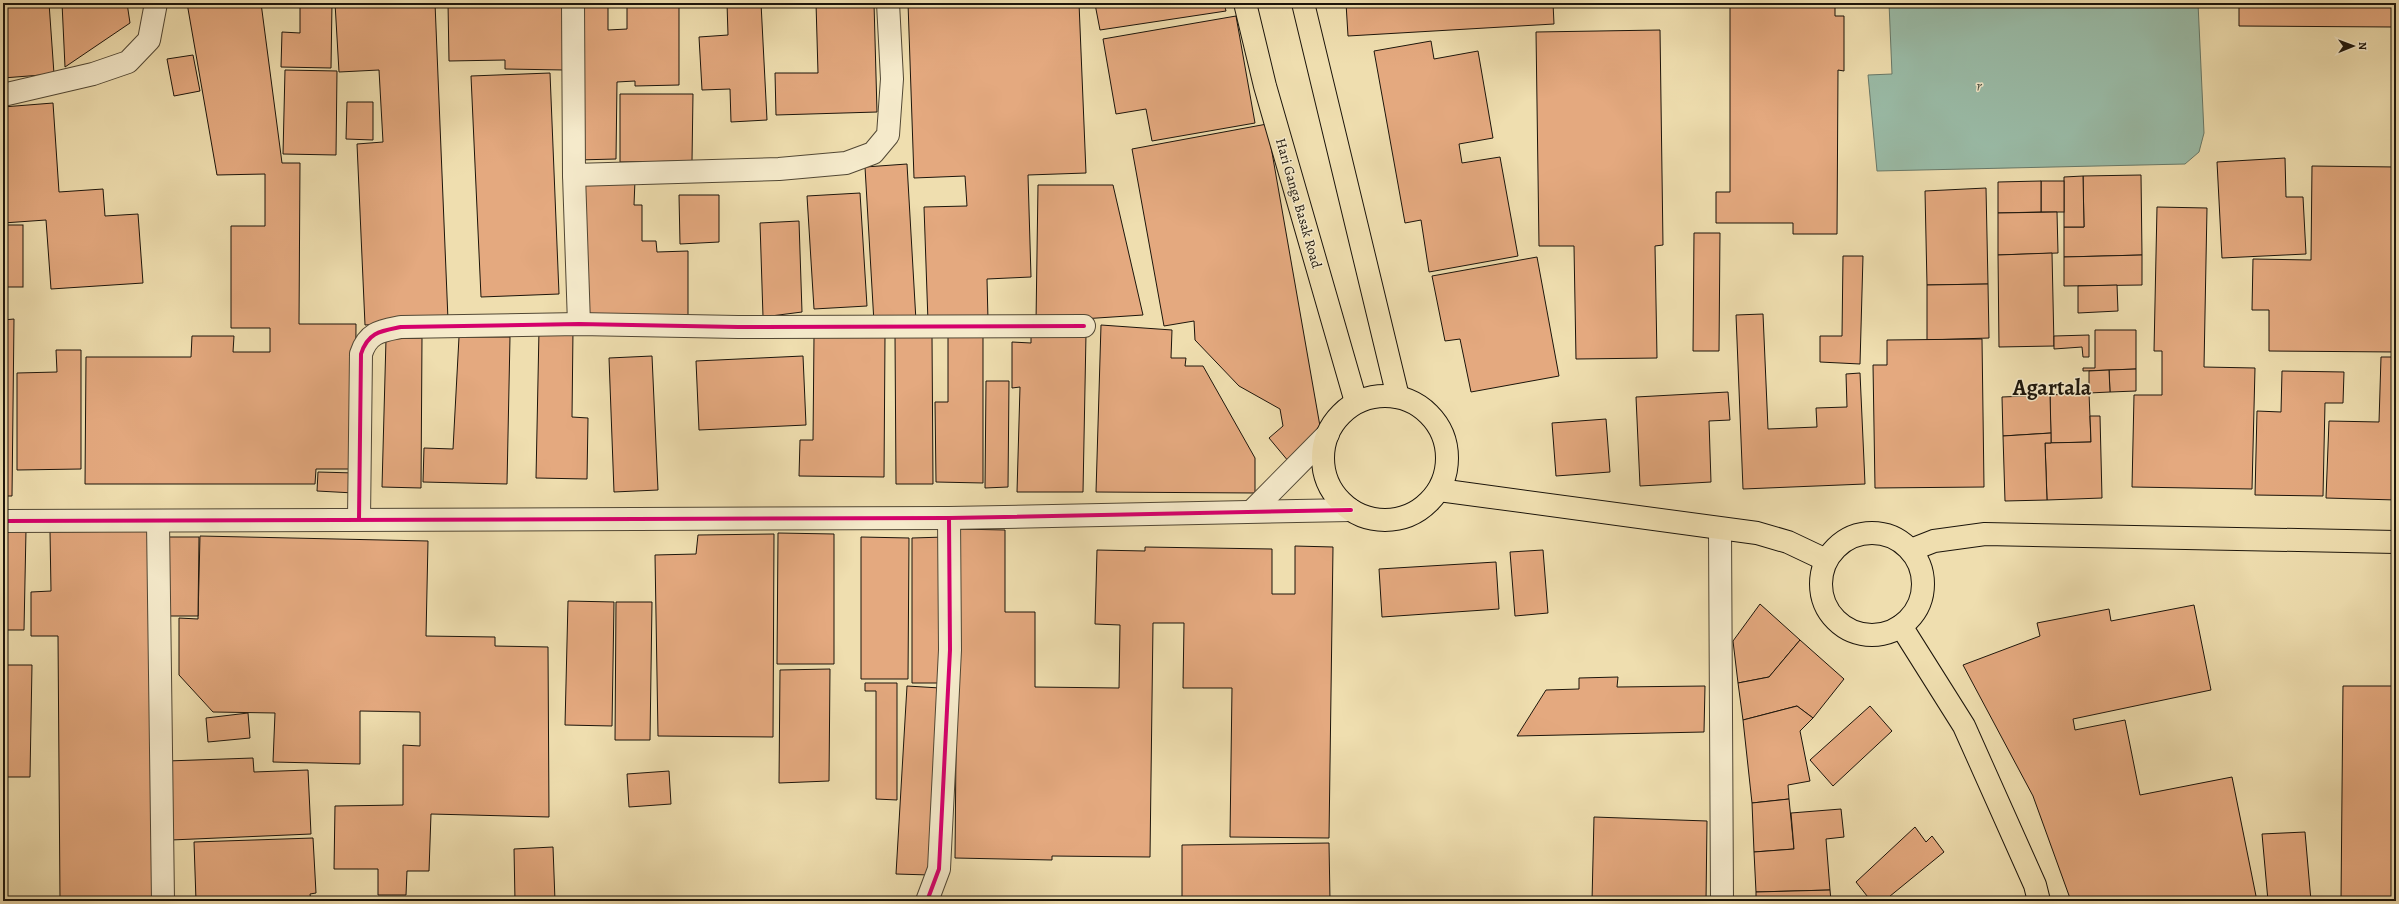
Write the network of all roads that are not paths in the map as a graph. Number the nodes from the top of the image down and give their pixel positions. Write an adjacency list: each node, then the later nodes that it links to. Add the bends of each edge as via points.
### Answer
1 (156, 3): 6 (street, via 149,40 128,62 93,74)
2 (573, 3): 7 (street)
3 (888, 3): 7 (street, via 892,79 888,135 873,153 846,163 779,169)
4 (1245, 3): 11 (main road, Hari Ganga Basak Road, via 1265,86)
5 (1303, 3): 10 (main road)
6 (3, 95)
7 (574, 175): 8 (street)
8 (579, 324): 9 (street, via 738,327); 17 (street, via 401,327 379,331 364,342 360,374)
9 (1084, 326)
10 (1398, 397): 11 (main road, via 1377,396); 13 (main road, via 1417,404 1432,416 1443,433 1447,452 1446,472)
11 (1356, 402): 12 (main road, via 1339,415)
12 (1328, 434): 14 (main road, via 1323,455 1326,477 1336,496); 15 (street)
13 (1438, 490): 14 (main road, via 1426,506 1408,516 1389,520 1369,518); 20 (main road)
14 (1350, 510): 15 (street)
15 (1252, 511): 16 (street)
16 (949, 518): 17 (street); 26 (street, via 950,650 939,868)
17 (359, 519): 19 (street)
18 (3, 521): 19 (street)
19 (158, 522): 25 (street)
20 (1720, 529): 23 (main road, via 1757,533 1788,542); 27 (street)
21 (2396, 542): 22 (main road, via 1985,534 1934,541)
22 (1911, 550): 23 (main road, via 1888,535 1866,532 1849,537 1835,547); 24 (main road, via 1919,565 1923,582 1921,599 1913,614)
23 (1826, 560): 24 (main road, via 1821,577 1821,594 1827,610 1838,623 1852,632 1869,635 1886,633)
24 (1901, 626): 28 (main road, via 1964,726 2035,885)
25 (164, 901)
26 (927, 901)
27 (1722, 901)
28 (2039, 901)

